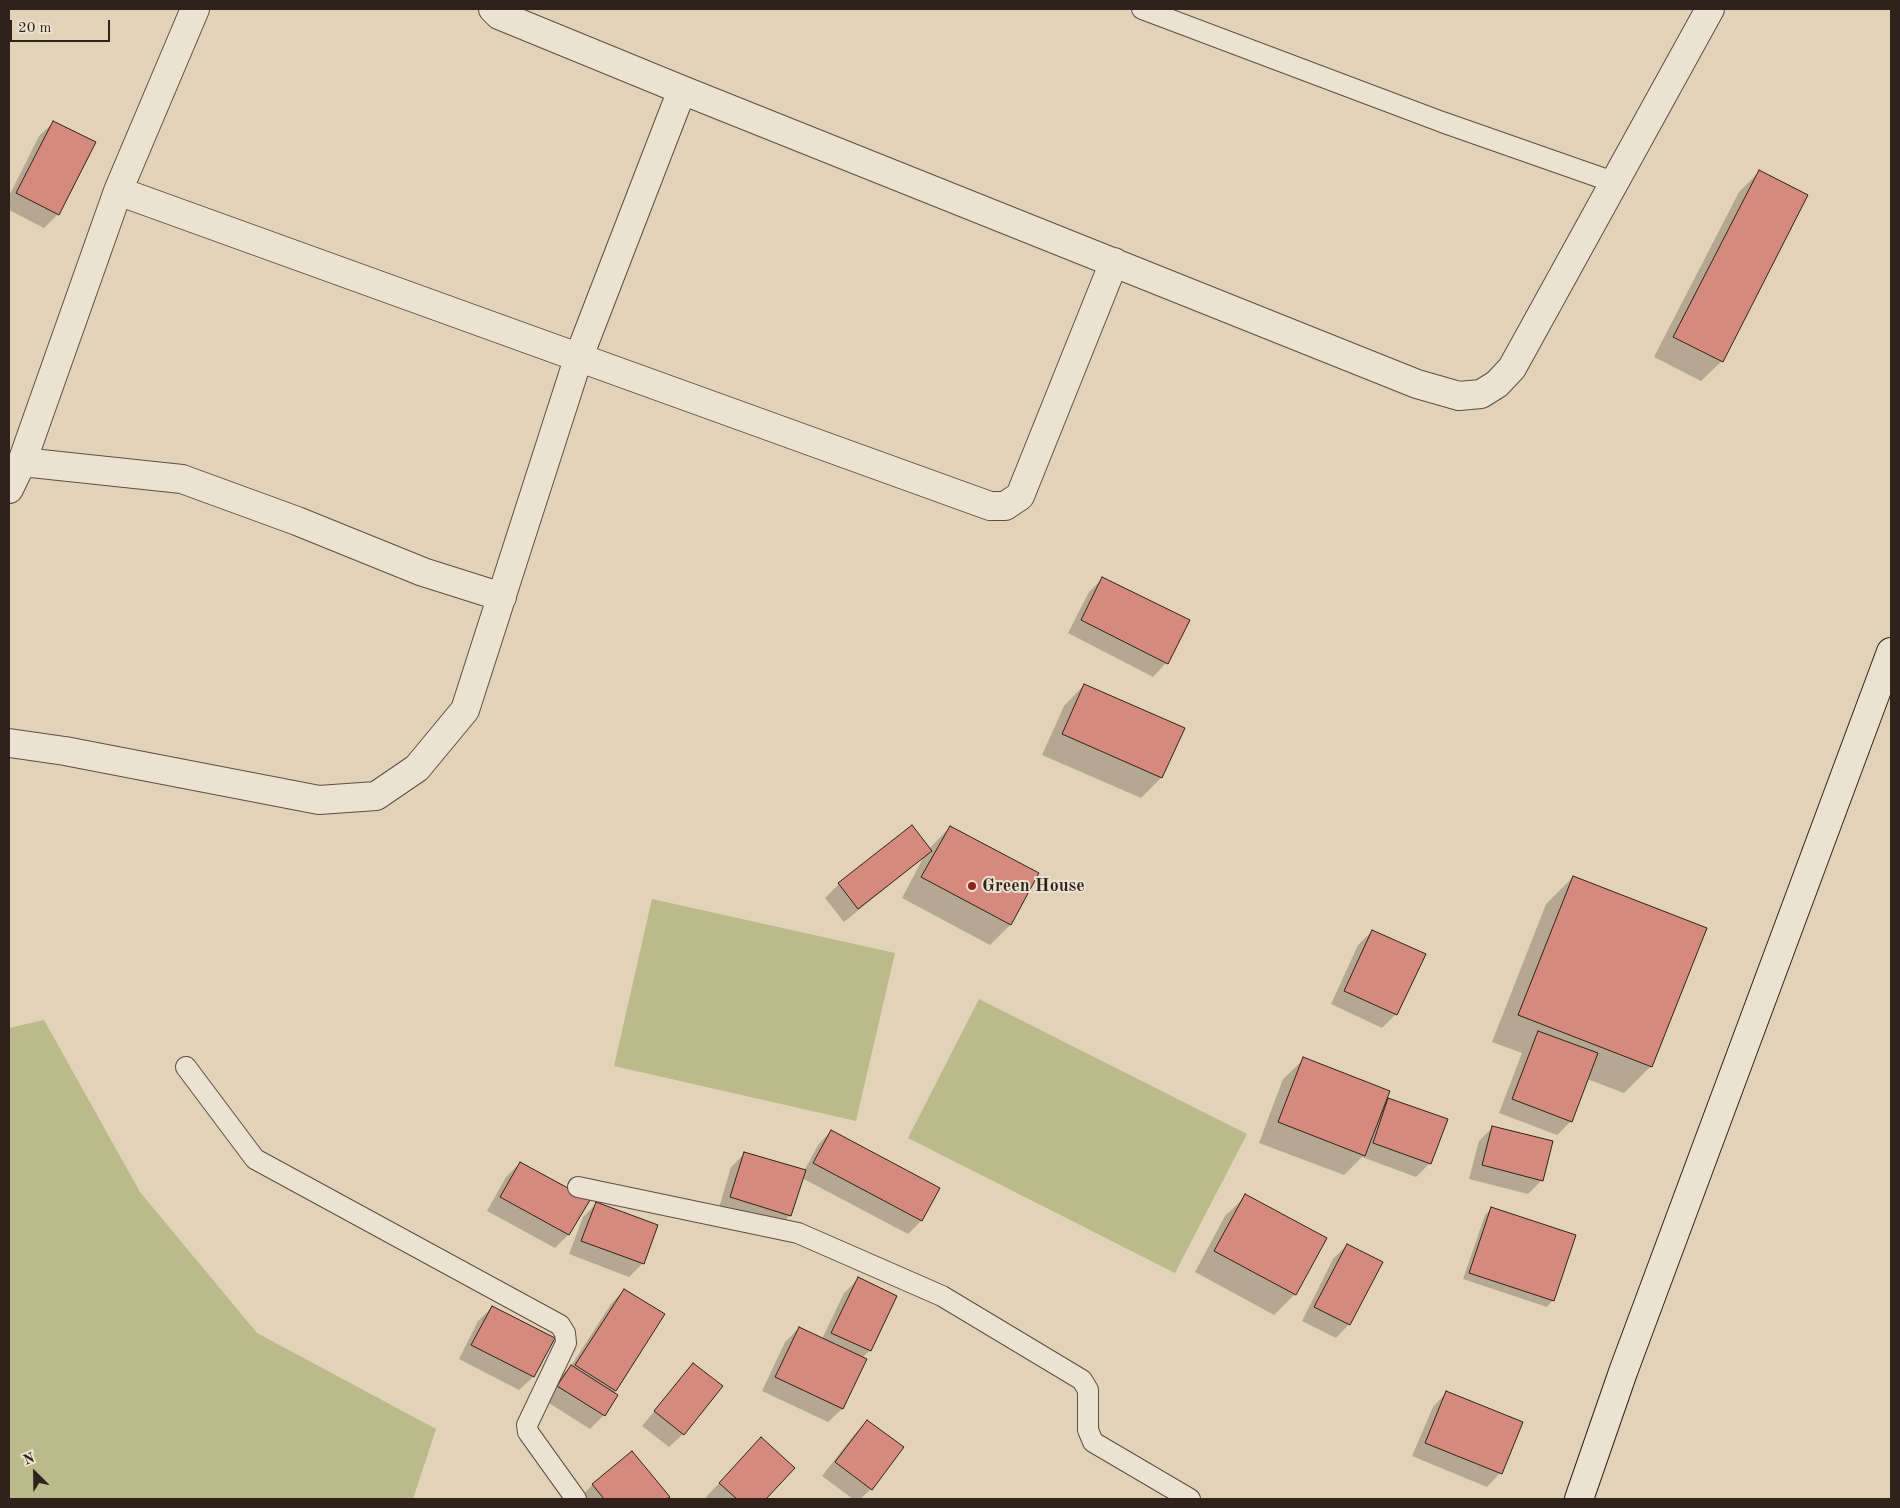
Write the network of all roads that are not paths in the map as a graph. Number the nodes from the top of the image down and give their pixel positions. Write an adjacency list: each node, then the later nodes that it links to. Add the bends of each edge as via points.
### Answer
1 (195, 9): 7 (street)
2 (493, 9): 5 (street, via 500,15)
3 (1142, 9): 6 (lane, via 1442,122)
4 (1710, 9): 6 (street)
5 (682, 90): 8 (street); 9 (street)
6 (1616, 183): 8 (street, via 1512,368 1497,384 1481,394 1459,396 1417,384)
7 (118, 192): 9 (street); 10 (street)
8 (1114, 262): 9 (street, via 1020,496 1005,506 990,506)
9 (578, 359): 12 (street)
10 (22, 462): 11 (street); 12 (street, via 182,480 297,521 423,572)
11 (9, 489)
12 (502, 597): 14 (street, via 466,710 417,768 376,796 319,800)
13 (1891, 652): 19 (street, via 1620,1380)
14 (9, 743)
15 (186, 1066): 17 (lane, via 255,1159 560,1325 566,1343 527,1425 528,1432)
16 (578, 1187): 18 (lane, via 798,1233 942,1296 1082,1380 1088,1390 1088,1430 1092,1442)
17 (576, 1499)
18 (1190, 1499)
19 (1579, 1499)

